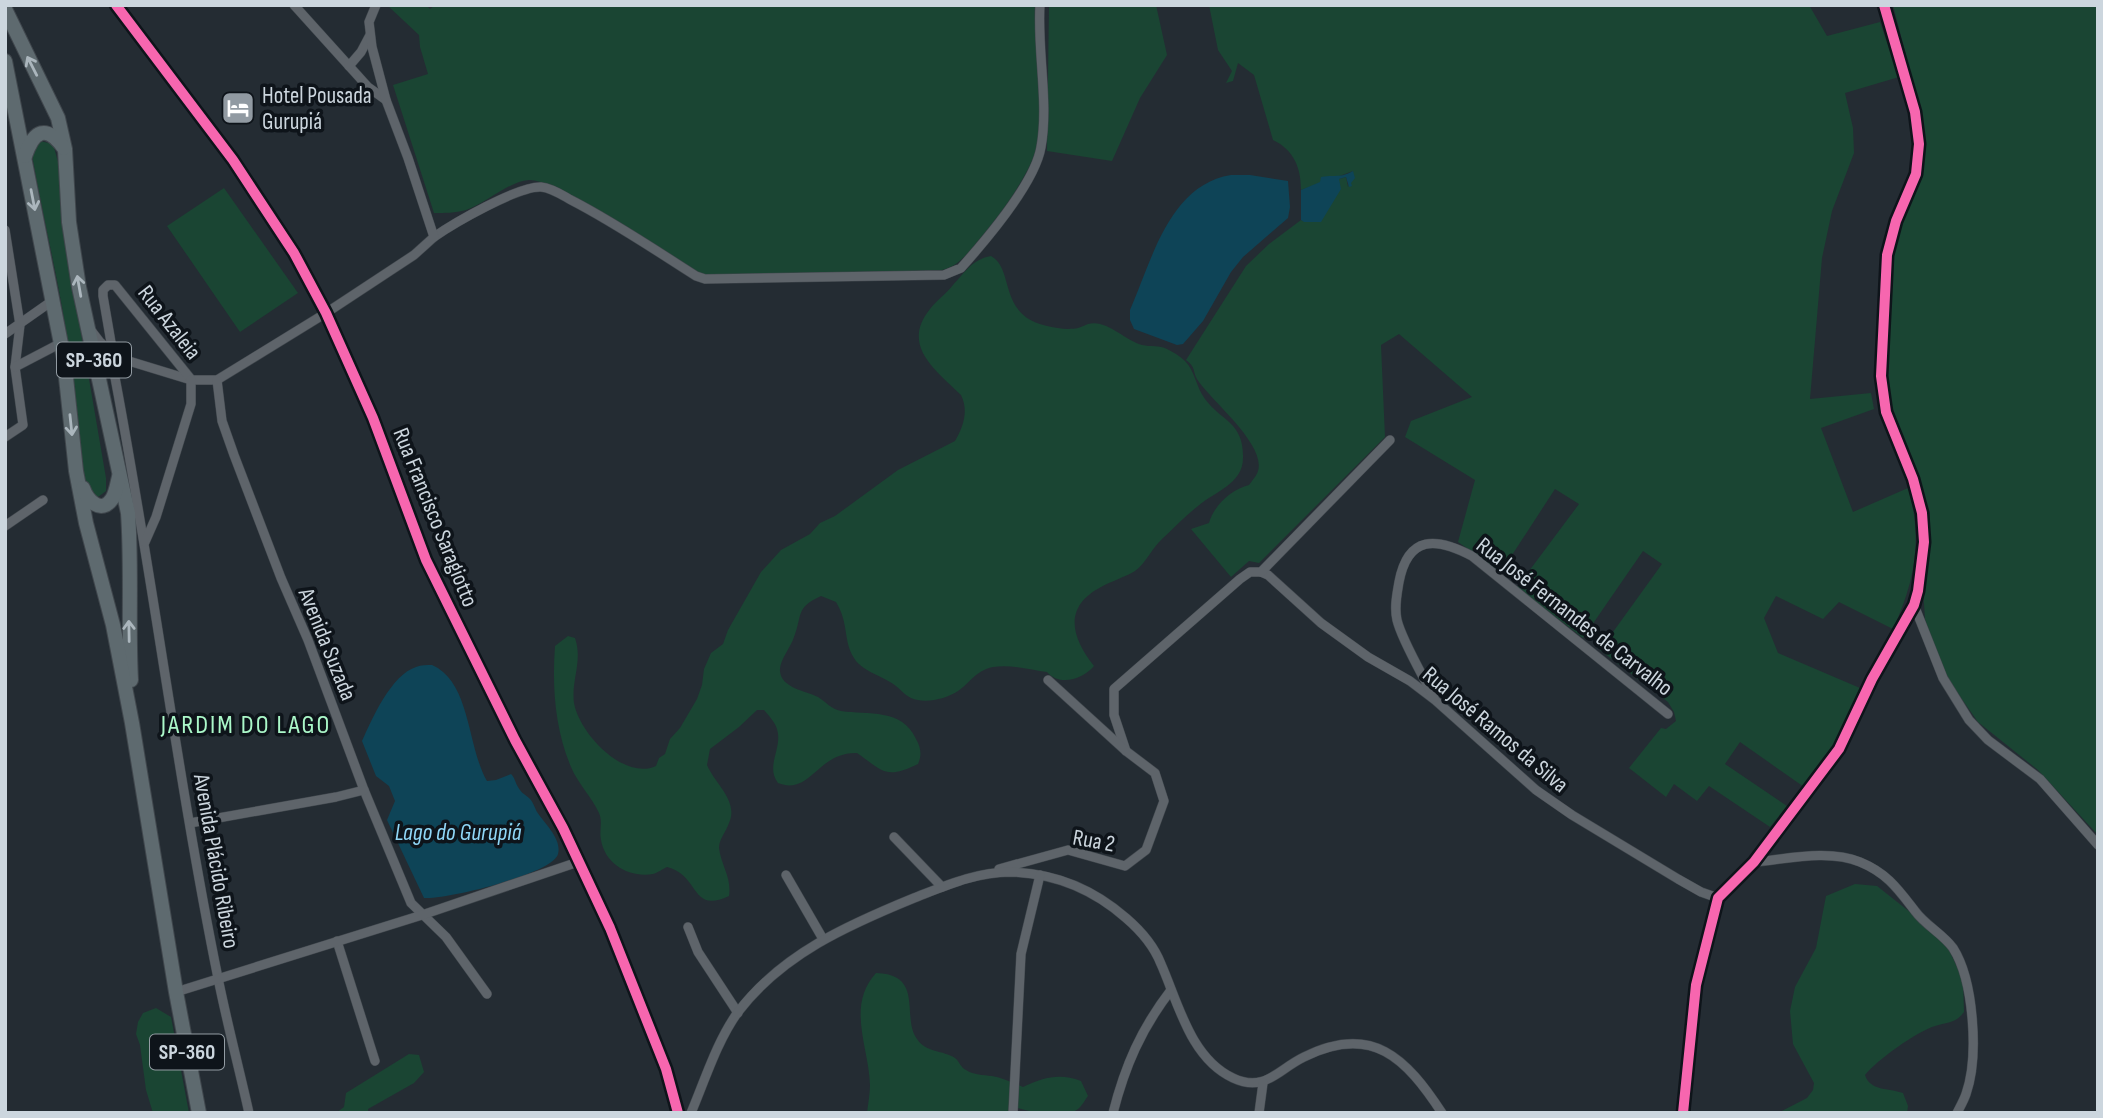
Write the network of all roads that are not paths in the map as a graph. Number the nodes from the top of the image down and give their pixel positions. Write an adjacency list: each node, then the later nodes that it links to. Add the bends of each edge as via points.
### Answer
1 (116, 5): 16 (street, Rua Francisco Saragiotto, via 233,160 294,253)
2 (294, 5): 9 (street)
3 (376, 5): 7 (street, via 369,22)
4 (1040, 5): 14 (street, via 1043,124 1039,158 995,228 954,273 705,279 596,213 539,187 468,216)
5 (1884, 5): 35 (street, via 1915,112 1919,144 1916,174 1887,255 1881,376 1886,412 1922,513 1924,542)
6 (5, 9): 11 (main road, SP-360, one-way to 6, via 58,118)
7 (370, 35): 9 (street); 10 (street)
8 (5, 61): 12 (main road, SP-360)
9 (349, 66): 10 (street)
10 (387, 100): 14 (street)
11 (65, 149): 12 (main road, via 55,135 41,133 29,143); 18 (main road, SP-360, one-way to 11, via 69,222)
12 (24, 156): 15 (main road, SP-360, one-way to 15)
13 (5, 230): 17 (street)
14 (434, 237): 16 (street)
15 (52, 301): 17 (street); 20 (main road, SP-360)
16 (326, 313): 25 (street); 45 (street, Rua Francisco Saragiotto, via 373,418 426,560)
17 (20, 325): 19 (street); 22 (street)
18 (86, 325): 21 (street); 26 (main road, SP-360)
19 (5, 334)
20 (61, 343): 22 (street); 29 (main road, SP-360, one-way to 29)
21 (116, 356): 23 (street); 24 (street); 24 (street, Rua Azaleia, via 103,296 108,285 116,285)
22 (15, 367): 27 (street, via 23,425)
23 (113, 367): 26 (street); 33 (street, Avenida Plácido Ribeiro)
24 (191, 380): 25 (street); 33 (street, via 191,404)
25 (217, 380): 41 (street, Avenida Suzada, via 222,421 234,455)
26 (103, 400): 30 (main road, SP-360)
27 (5, 437)
28 (1390, 440): 34 (street)
29 (76, 471): 30 (main road, via 87,499 98,506 111,500); 39 (main road, SP-360)
30 (120, 472): 39 (main road, SP-360, one-way to 30, via 131,548)
31 (43, 500): 32 (street)
32 (5, 526)
33 (144, 544): 42 (street, Avenida Plácido Ribeiro)
34 (1261, 572): 37 (street, Rua José Ramos da Silva, via 1321,623); 40 (street, via 1240,579 1114,689 1114,715)
35 (1914, 605): 44 (street, via 1943,678 1969,720 2040,779); 46 (street, via 1839,749)
36 (1048, 680): 40 (street, Rua 2)
37 (1435, 700): 38 (street, Rua José Fernandes de Carvalho, via 1400,629 1395,604 1402,565 1409,555 1441,543 1472,556); 51 (street, Rua José Ramos da Silva, via 1563,809 1678,880)
38 (1668, 714)
39 (132, 723): 58 (main road, SP-360)
40 (1126, 751): 48 (street, Rua 2, via 1155,774 1164,801 1146,850 1125,866 1068,850)
41 (364, 790): 42 (street); 52 (street, Avenida Suzada, via 411,903)
42 (190, 823): 56 (street, Avenida Plácido Ribeiro)
43 (894, 837): 50 (street)
44 (2098, 845)
45 (578, 862): 52 (street); 65 (street, Rua Francisco Saragiotto, via 650,1026)
46 (1754, 862): 51 (street); 72 (street, via 1841,857 1860,862 1901,890 1952,947 1969,986 1972,1039 1970,1076)
47 (786, 875): 54 (street)
48 (976, 875): 49 (street); 50 (street)
49 (1040, 875): 57 (street, via 1073,883 1127,919 1161,961); 67 (street, via 1021,954)
50 (942, 887): 54 (street)
51 (1718, 898): 71 (street, via 1696,985)
52 (422, 915): 55 (street); 59 (street, Avenida Suzada, via 446,937)
53 (688, 927): 60 (street, via 698,952)
54 (823, 939): 60 (street, via 771,975)
55 (337, 941): 56 (street); 61 (street)
56 (218, 978): 58 (street); 64 (street, Avenida Plácido Ribeiro)
57 (1171, 990): 62 (street, via 1185,1025 1216,1066 1231,1077); 68 (street, via 1150,1017 1130,1058)
58 (176, 992): 63 (main road, SP-360)
59 (487, 994)
60 (738, 1013): 66 (street)
61 (375, 1061)
62 (1262, 1083): 69 (street); 70 (street, via 1304,1057 1331,1047 1375,1046 1410,1069)
63 (199, 1113)
64 (249, 1113)
65 (678, 1113)
66 (691, 1113)
67 (1013, 1113)
68 (1113, 1113)
69 (1259, 1113)
70 (1442, 1113)
71 (1683, 1113)
72 (1956, 1113)

